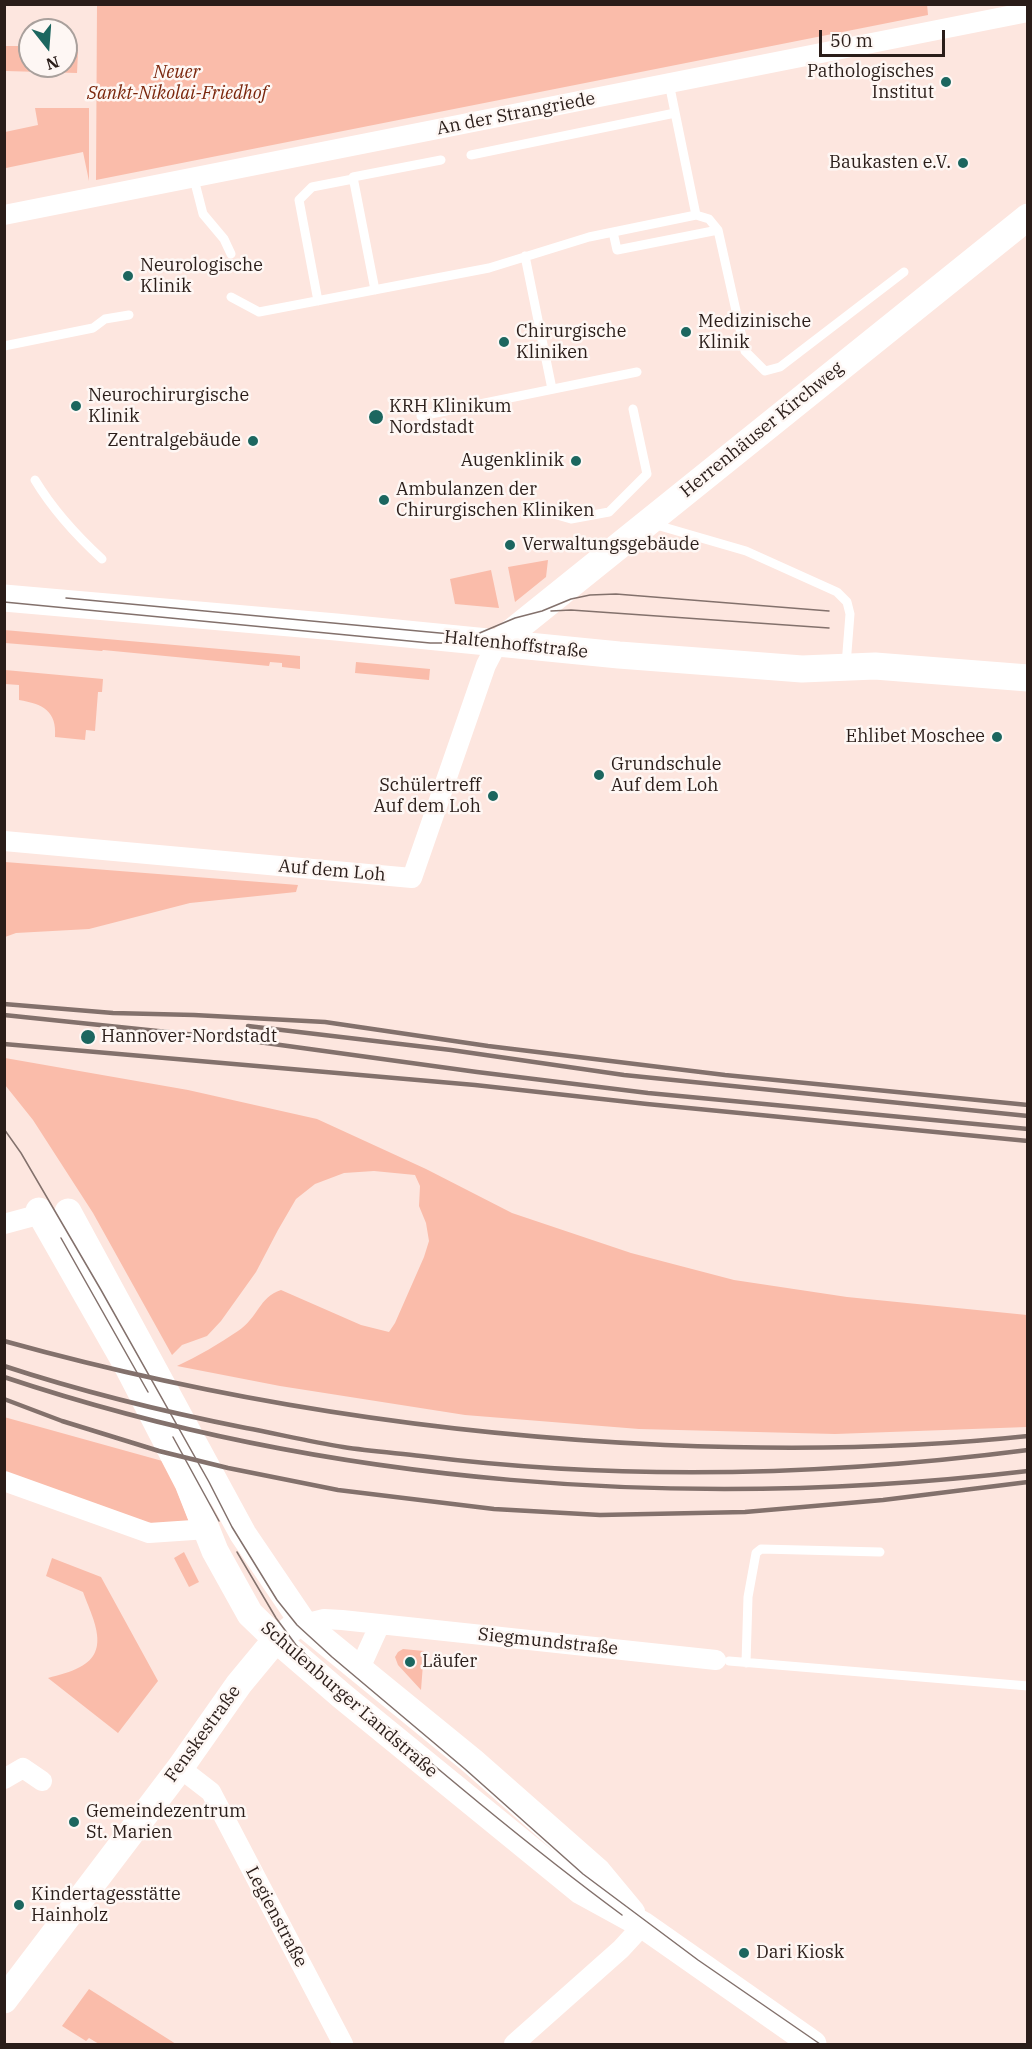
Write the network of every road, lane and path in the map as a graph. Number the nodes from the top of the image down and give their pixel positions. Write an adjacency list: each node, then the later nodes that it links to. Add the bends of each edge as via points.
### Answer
1 (1028, 12): 2 (street, An der Strangriede)
2 (669, 83): 3 (lane); 6 (street, An der Strangriede)
3 (675, 113): 4 (lane); 9 (lane)
4 (471, 155)
5 (441, 160): 7 (lane)
6 (194, 179): 8 (street, An der Strangriede); 13 (lane, via 203,214)
7 (353, 179): 16 (lane); 18 (lane, via 312,187 299,200)
8 (4, 215)
9 (696, 215): 11 (lane, via 709,219); 12 (lane)
10 (1028, 218): 27 (street, Herrenhäuser Kirchweg)
11 (718, 230): 12 (lane, via 617,250); 15 (lane, via 745,351 765,371 780,367)
12 (613, 232): 14 (lane)
13 (231, 254)
14 (525, 256): 16 (lane, via 489,268); 22 (lane)
15 (904, 272)
16 (375, 290): 18 (lane)
17 (231, 297): 18 (lane, via 259,312)
18 (318, 301)
19 (129, 315): 20 (lane, via 105,319 93,328)
20 (4, 346)
21 (637, 372): 22 (lane)
22 (552, 389): 24 (lane)
23 (633, 410): 26 (lane, via 647,474 609,512 571,519)
24 (421, 416)
25 (35, 480): 28 (lane, via 77,536)
26 (550, 513)
27 (646, 522): 30 (street, Herrenhäuser Kirchweg); 31 (lane, via 746,551 837,592 847,602 850,614)
28 (102, 559)
29 (4, 598): 30 (street, Haltenhoffstraße)
30 (497, 644): 31 (street, Haltenhoffstraße, via 802,669); 33 (street, Auf dem Loh, via 486,665 412,878)
31 (846, 668): 32 (street, Haltenhoffstraße, via 875,666)
32 (1028, 678)
33 (4, 841)
34 (39, 1211): 36 (street); 38 (street, Schulenburger Landstraße, via 128,1367)
35 (68, 1212): 40 (street, Schulenburger Landstraße, via 243,1534)
36 (4, 1224)
37 (4, 1481): 38 (street, via 149,1533)
38 (208, 1529): 42 (street, Schulenburger Landstraße, via 215,1551 246,1608)
39 (880, 1552): 44 (lane, via 761,1549 756,1553 748,1597)
40 (304, 1624): 41 (street, Siegmundstraße, via 324,1619); 42 (street, Fenskestraße); 45 (street, Schulenburger Landstraße)
41 (380, 1624): 43 (street, Siegmundstraße); 45 (street)
42 (277, 1640): 47 (street, Fenskestraße, via 239,1684); 50 (street, Schulenburger Landstraße, via 581,1891)
43 (722, 1661): 44 (lane)
44 (746, 1663): 46 (lane)
45 (360, 1668): 50 (street, Schulenburger Landstraße, via 598,1872)
46 (1028, 1686)
47 (180, 1768): 51 (street, Fenskestraße); 52 (street, Legienstraße, via 211,1792)
48 (4, 1779): 49 (street, via 23,1768)
49 (42, 1781)
50 (642, 1925): 53 (street, via 621,1949); 54 (street, Schulenburger Landstraße)
51 (4, 2000)
52 (343, 2044)
53 (514, 2044)
54 (813, 2044)

